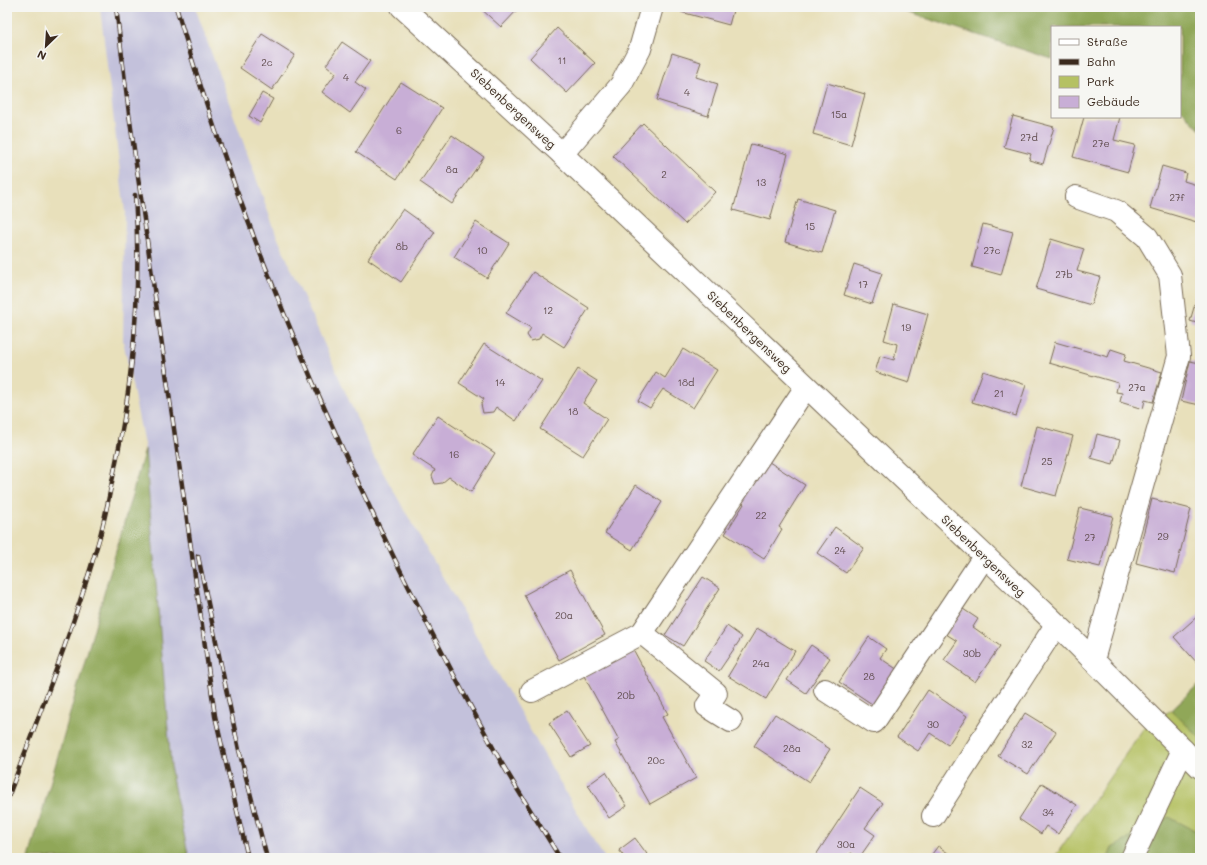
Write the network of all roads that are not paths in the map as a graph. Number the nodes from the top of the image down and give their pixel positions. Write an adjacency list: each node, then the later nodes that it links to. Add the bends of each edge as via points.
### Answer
1 (402, 7): 3 (street, Siebenbergensweg)
2 (652, 7): 3 (street, via 640,50 621,85)
3 (562, 154): 5 (street, Siebenbergensweg)
4 (1076, 197): 9 (street, via 1116,211 1147,237 1170,275 1179,356)
5 (806, 387): 6 (street, Siebenbergensweg); 8 (street)
6 (984, 556): 7 (street, Siebenbergensweg); 10 (street, via 874,722)
7 (1056, 625): 9 (street, Siebenbergensweg); 15 (street)
8 (642, 632): 11 (street); 12 (street, via 716,693 707,706)
9 (1093, 660): 13 (street, Siebenbergensweg)
10 (825, 690)
11 (532, 691)
12 (731, 721)
13 (1183, 750): 14 (street, Siebenbergensweg); 16 (street)
14 (1200, 767)
15 (933, 816)
16 (1132, 858)

